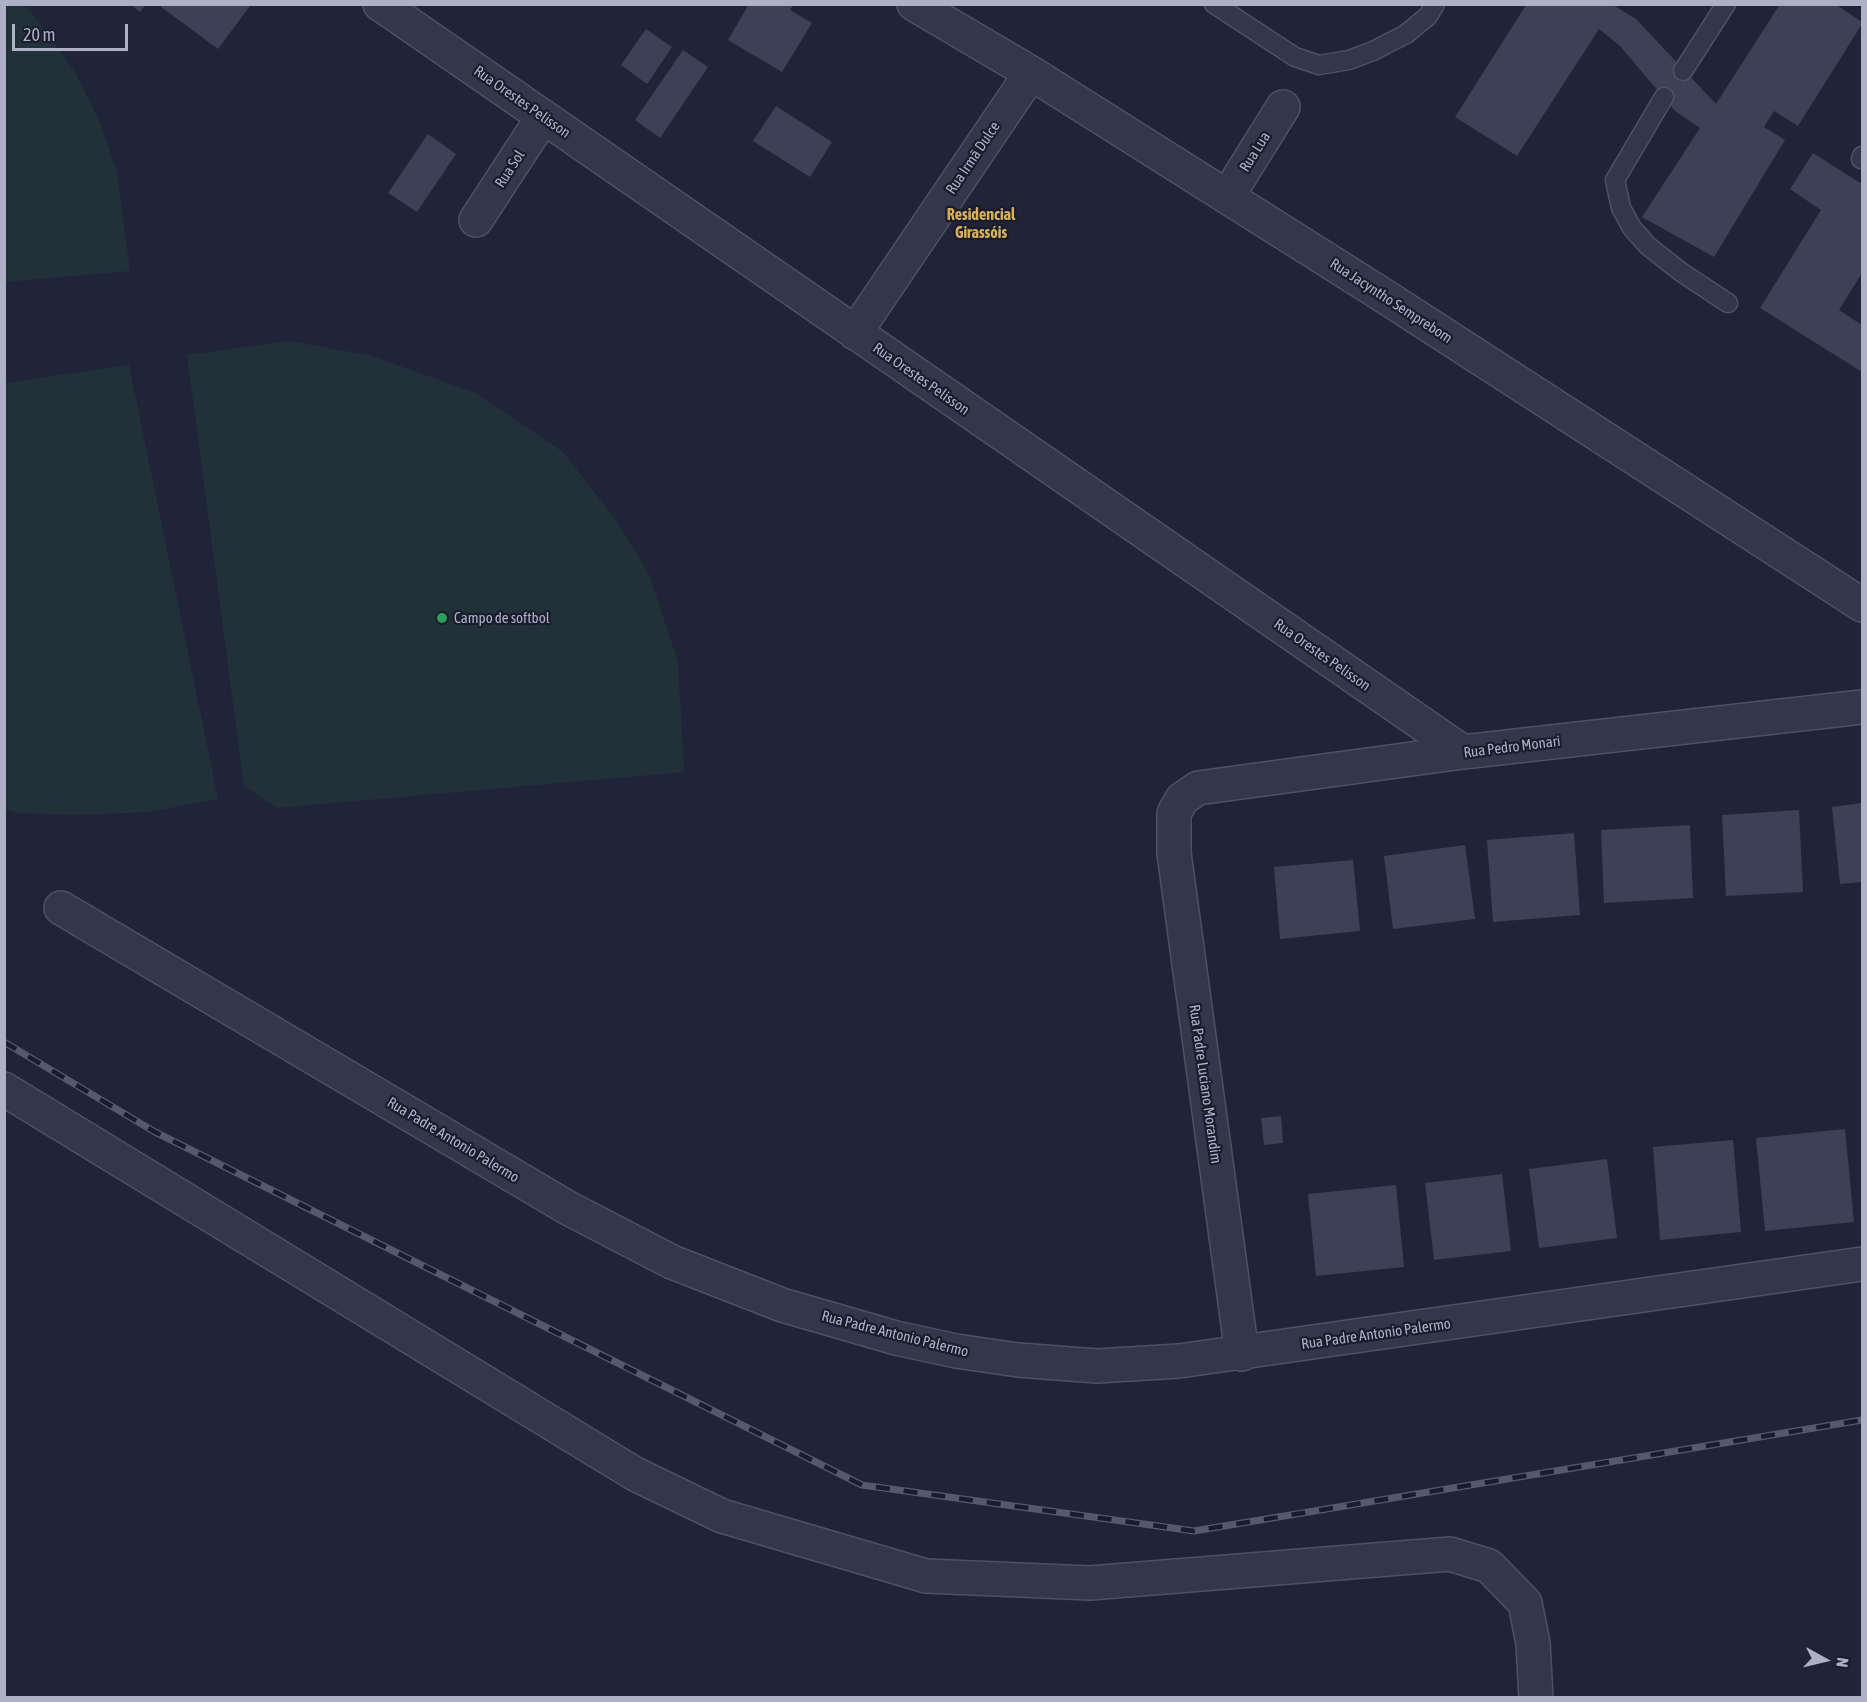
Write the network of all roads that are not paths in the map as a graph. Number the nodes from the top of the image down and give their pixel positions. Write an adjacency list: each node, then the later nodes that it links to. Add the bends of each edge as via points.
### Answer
1 (380, 4): 10 (street, Rua Orestes Pelisson)
2 (914, 4): 7 (street, Rua Jacyntho Semprebom)
3 (1214, 4): 4 (lane, via 1295,57 1319,65 1348,60 1406,34 1428,16)
4 (1435, 4)
5 (1726, 4): 6 (lane)
6 (1683, 71)
7 (1031, 73): 11 (street, Rua Jacyntho Semprebom); 14 (street, Rua Irmã Dulce)
8 (1664, 97): 13 (lane, via 1615,180 1621,208 1648,246)
9 (1283, 107): 11 (street, Rua Lua)
10 (543, 117): 12 (street, Rua Sol); 14 (street, Rua Orestes Pelisson)
11 (1227, 196): 15 (street, Rua Jacyntho Semprebom)
12 (476, 220)
13 (1728, 303)
14 (855, 333): 17 (street, Rua Orestes Pelisson)
15 (1863, 605)
16 (1863, 707): 17 (street, Rua Pedro Monari)
17 (1463, 752): 18 (street, Rua Pedro Monari, via 1198,788 1182,799)
18 (1174, 813): 22 (street, Rua Padre Luciano Morandim, via 1174,853)
19 (61, 908): 22 (street, Rua Padre Antonio Palermo, via 568,1208 672,1262 782,1305 896,1338 1018,1360 1097,1366)
20 (4, 1089): 23 (street, via 635,1474 722,1516 926,1576 1090,1583 1450,1554 1489,1566 1525,1604 1533,1642)
21 (1863, 1264): 22 (street, Rua Padre Antonio Palermo)
22 (1242, 1353)
23 (1536, 1698)

